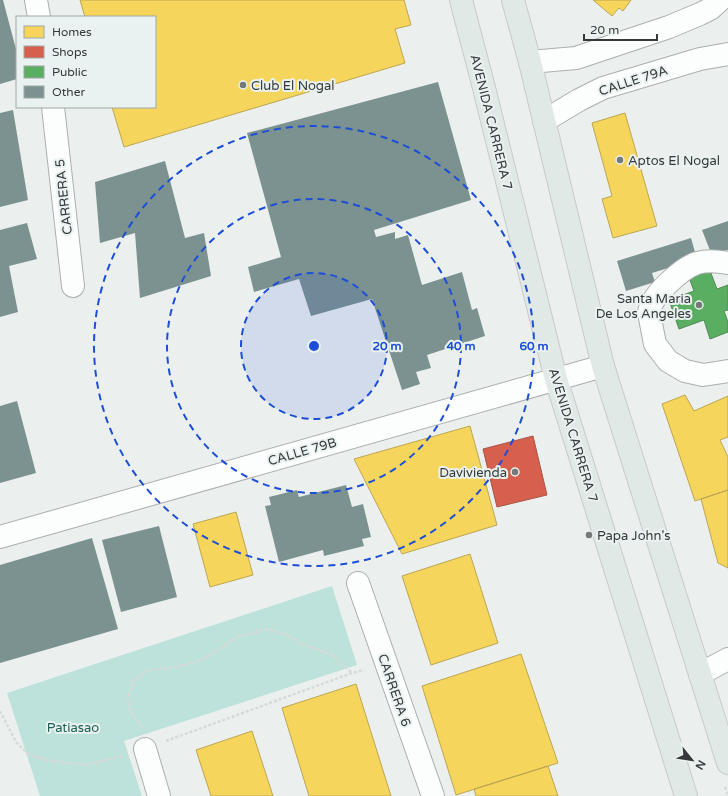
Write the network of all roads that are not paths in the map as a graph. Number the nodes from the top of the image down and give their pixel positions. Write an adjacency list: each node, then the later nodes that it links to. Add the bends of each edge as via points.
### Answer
1 (36, 0): 7 (street)
2 (461, 0): 16 (main road, AVENIDA CARRERA 7)
3 (513, 0): 9 (main road)
4 (720, 0): 9 (street, via 710,9 669,27 576,58)
5 (724, 0): 6 (street)
6 (728, 10)
7 (39, 16)
8 (728, 54): 11 (street, CALLE 79A, via 700,59 603,88)
9 (530, 62): 11 (main road)
10 (53, 108): 13 (street, CARRERA 5)
11 (544, 121): 14 (main road)
12 (728, 263): 15 (street, via 697,263 682,271 657,295 649,313 655,344 668,361 684,371 703,375)
13 (72, 286)
14 (603, 366): 16 (street, CALLE 79B); 20 (main road)
15 (728, 371)
16 (556, 379): 17 (street, CALLE 79B); 25 (main road, AVENIDA CARRERA 7)
17 (0, 537)
18 (358, 583): 24 (street, CARRERA 6)
19 (728, 659): 20 (street)
20 (700, 674): 22 (main road)
21 (145, 749): 23 (street)
22 (728, 763)
23 (159, 796)
24 (433, 796)
25 (686, 796)

